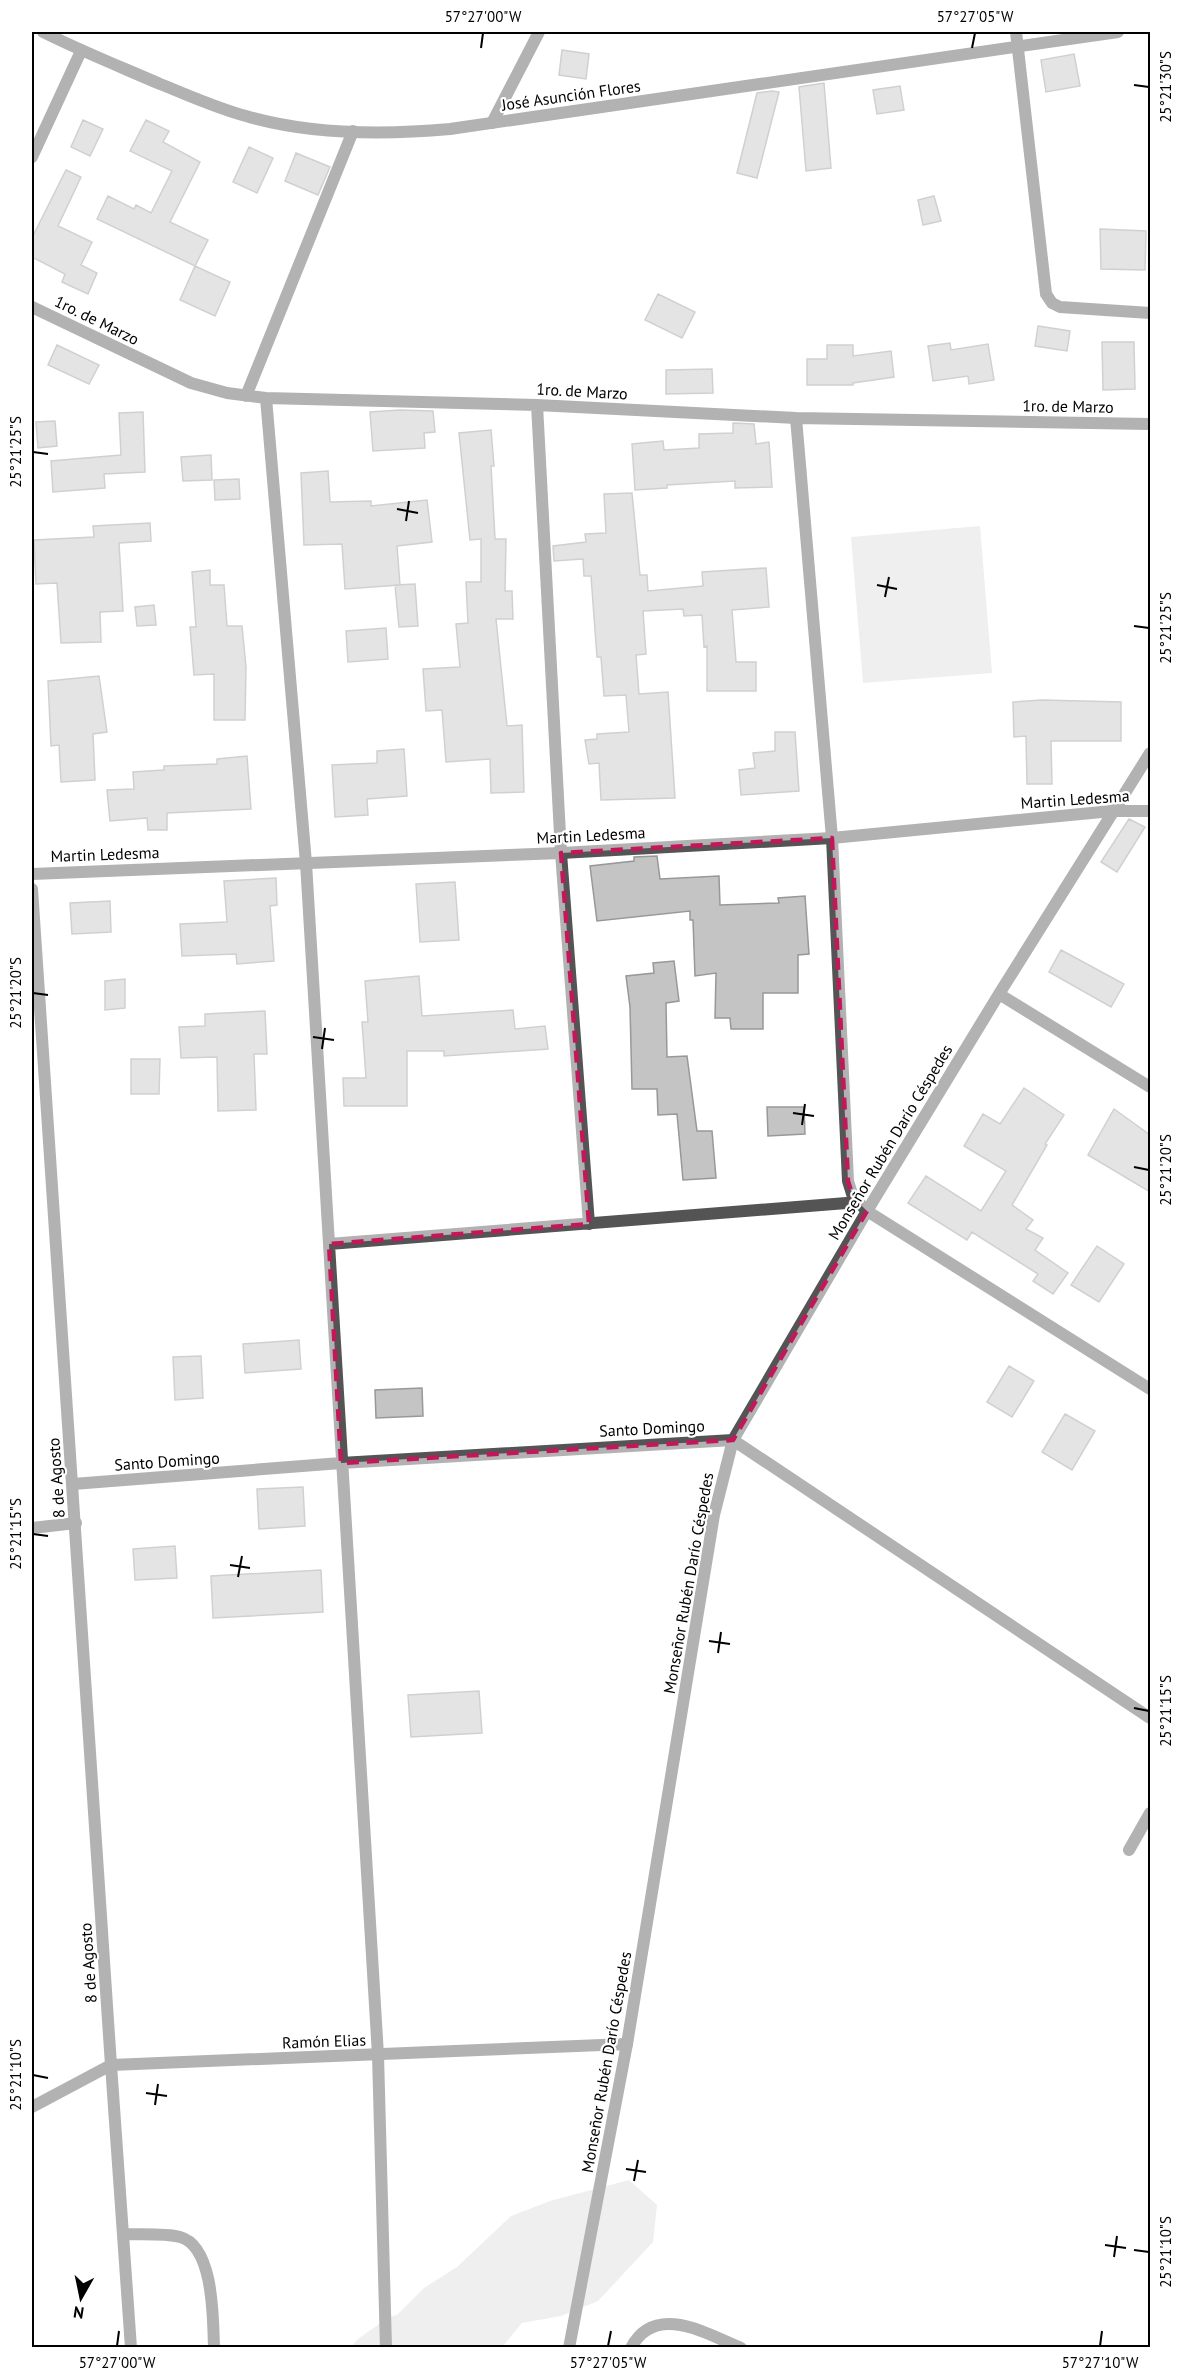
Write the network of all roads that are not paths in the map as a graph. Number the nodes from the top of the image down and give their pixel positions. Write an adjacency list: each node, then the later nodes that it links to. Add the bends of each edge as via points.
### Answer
1 (43, 32): 6 (street, José Asunción Flores)
2 (539, 32): 7 (street)
3 (1016, 32): 5 (street)
4 (1118, 32): 5 (street, José Asunción Flores)
5 (1018, 46): 7 (street, José Asunción Flores); 11 (street, via 1046,294 1060,307)
6 (81, 51): 8 (street, José Asunción Flores, via 247,117 310,129); 9 (street)
7 (492, 123): 8 (street, José Asunción Flores, via 402,134)
8 (353, 131): 12 (street)
9 (32, 157)
10 (32, 307): 12 (street, 1ro. de Marzo, via 191,383)
11 (1150, 313)
12 (246, 396): 13 (street, 1ro. de Marzo)
13 (266, 398): 14 (street, 1ro. de Marzo); 22 (street)
14 (537, 405): 15 (street, 1ro. de Marzo); 21 (street)
15 (796, 418): 16 (street, 1ro. de Marzo); 20 (street)
16 (1150, 424)
17 (1150, 753): 18 (street, Monseñor Rubén Darío Céspedes)
18 (1112, 811): 19 (street, Martin Ledesma); 20 (street, Martin Ledesma); 25 (street, Monseñor Rubén Darío Céspedes)
19 (1150, 811)
20 (832, 838): 21 (street, Martin Ledesma); 27 (street, via 848,1181 853,1197)
21 (561, 853): 22 (street, Martin Ledesma); 28 (street)
22 (306, 863): 23 (street, Martin Ledesma); 29 (street)
23 (32, 874)
24 (32, 889): 33 (street, 8 de Agosto)
25 (999, 994): 26 (street); 27 (street, Monseñor Rubén Darío Céspedes)
26 (1150, 1087)
27 (863, 1207): 28 (street); 30 (street); 31 (street, Monseñor Rubén Darío Céspedes)
28 (589, 1224): 29 (street)
29 (329, 1244): 32 (street)
30 (1150, 1389)
31 (733, 1440): 32 (street, Santo Domingo); 36 (street); 39 (street, Monseñor Rubén Darío Céspedes, via 714,1515)
32 (341, 1463): 33 (street, Santo Domingo); 40 (street)
33 (73, 1484): 34 (street, 8 de Agosto)
34 (76, 1523): 35 (street); 41 (street, 8 de Agosto)
35 (32, 1528)
36 (1150, 1718)
37 (1150, 1813): 38 (street)
38 (1128, 1850)
39 (627, 2044): 40 (street, Ramón Elias); 47 (street, Monseñor Rubén Darío Céspedes)
40 (378, 2055): 41 (street, Ramón Elias); 46 (street)
41 (111, 2065): 42 (street, Ramón Elias); 43 (street, 8 de Agosto)
42 (32, 2107)
43 (123, 2234): 44 (street, 8 de Agosto); 45 (street, via 181,2237 196,2247 204,2262 212,2301)
44 (130, 2348)
45 (214, 2348)
46 (386, 2348)
47 (569, 2348)
48 (631, 2348): 49 (street, via 642,2333 656,2325 678,2324)
49 (741, 2348)

